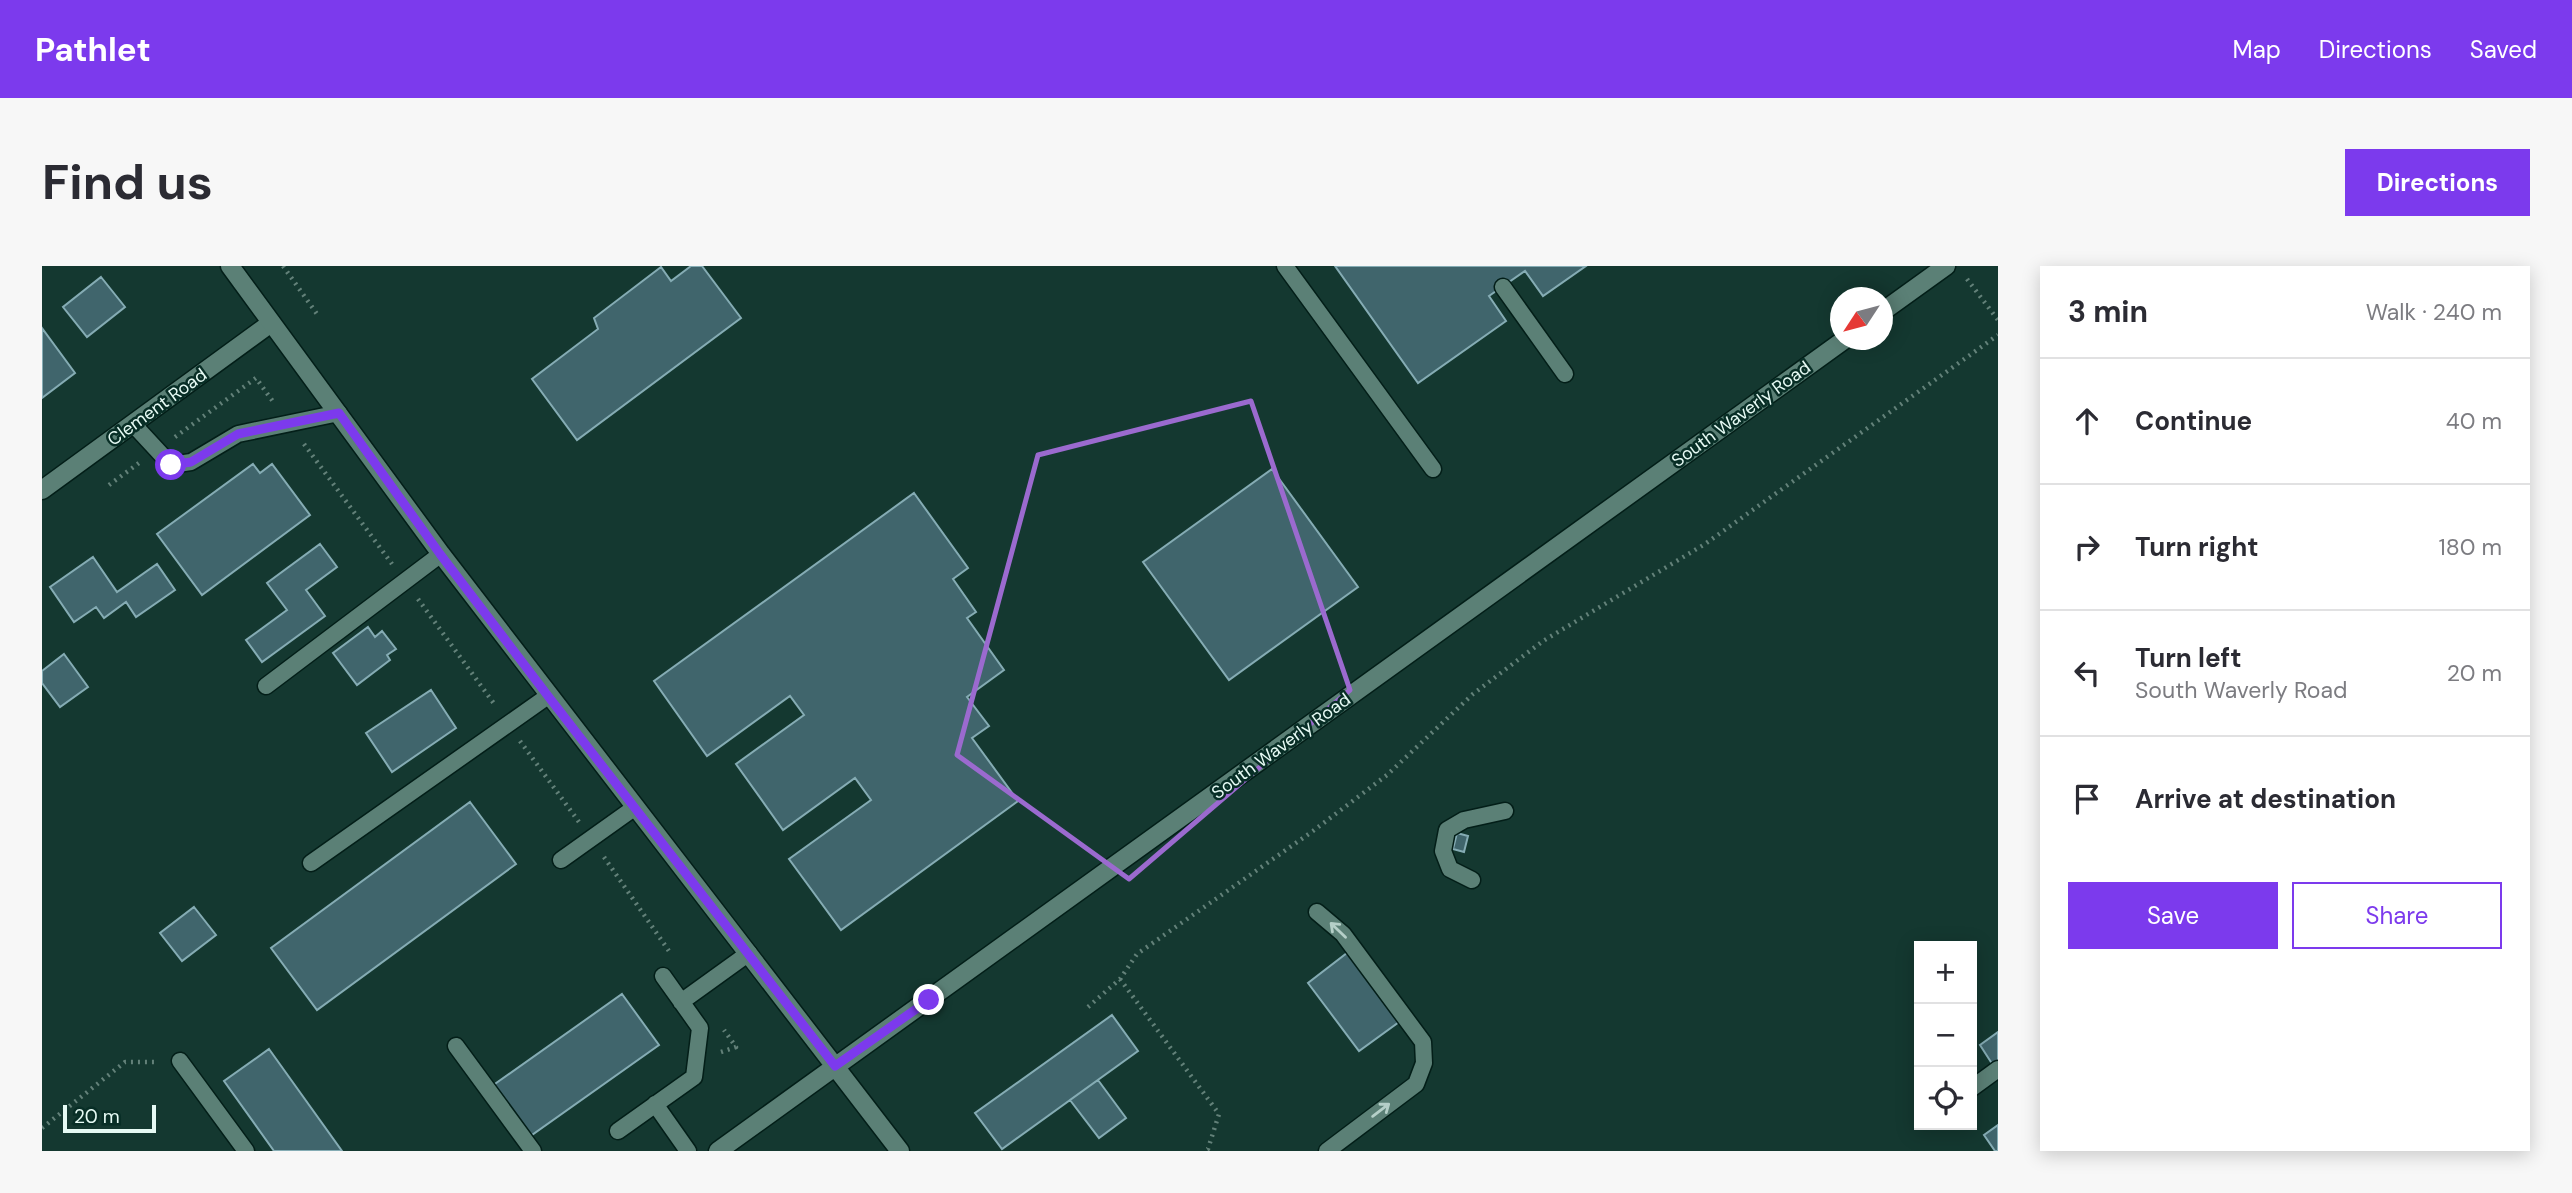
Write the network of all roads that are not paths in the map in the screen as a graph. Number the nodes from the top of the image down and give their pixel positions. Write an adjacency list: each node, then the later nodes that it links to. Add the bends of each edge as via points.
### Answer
1 (230, 266): 6 (main road)
2 (1286, 266): 11 (lane)
3 (1946, 266): 5 (main road)
4 (1503, 287): 8 (lane)
5 (1893, 304)
6 (271, 323): 9 (main road); 10 (main road, Clement Road)
7 (1830, 350): 27 (main road, South Waverly Road)
8 (1565, 373)
9 (339, 413): 10 (lane, via 238,434 191,462 171,465); 13 (main road)
10 (133, 424): 12 (main road, Clement Road)
11 (1433, 469)
12 (42, 490)
13 (440, 554): 14 (lane); 15 (main road)
14 (267, 686)
15 (548, 696): 16 (main road); 19 (lane)
16 (634, 808): 18 (lane); 22 (main road)
17 (1505, 811): 20 (lane, via 1464,820 1447,830 1443,851 1450,869)
18 (561, 860)
19 (311, 863)
20 (1472, 880)
21 (1317, 912): 37 (lane, one-way to 21, via 1416,1084 1424,1063 1423,1042 1343,934)
22 (749, 953): 24 (lane); 27 (main road)
23 (663, 976): 24 (lane)
24 (681, 1002): 30 (lane, via 700,1028 694,1077)
25 (456, 1046): 33 (lane)
26 (180, 1061): 32 (lane)
27 (835, 1066): 35 (main road, South Waverly Road); 36 (main road)
28 (1998, 1069): 29 (lane)
29 (1977, 1084)
30 (655, 1104): 31 (lane); 34 (lane)
31 (618, 1131)
32 (246, 1151)
33 (533, 1151)
34 (688, 1151)
35 (718, 1151)
36 (900, 1151)
37 (1327, 1151)

